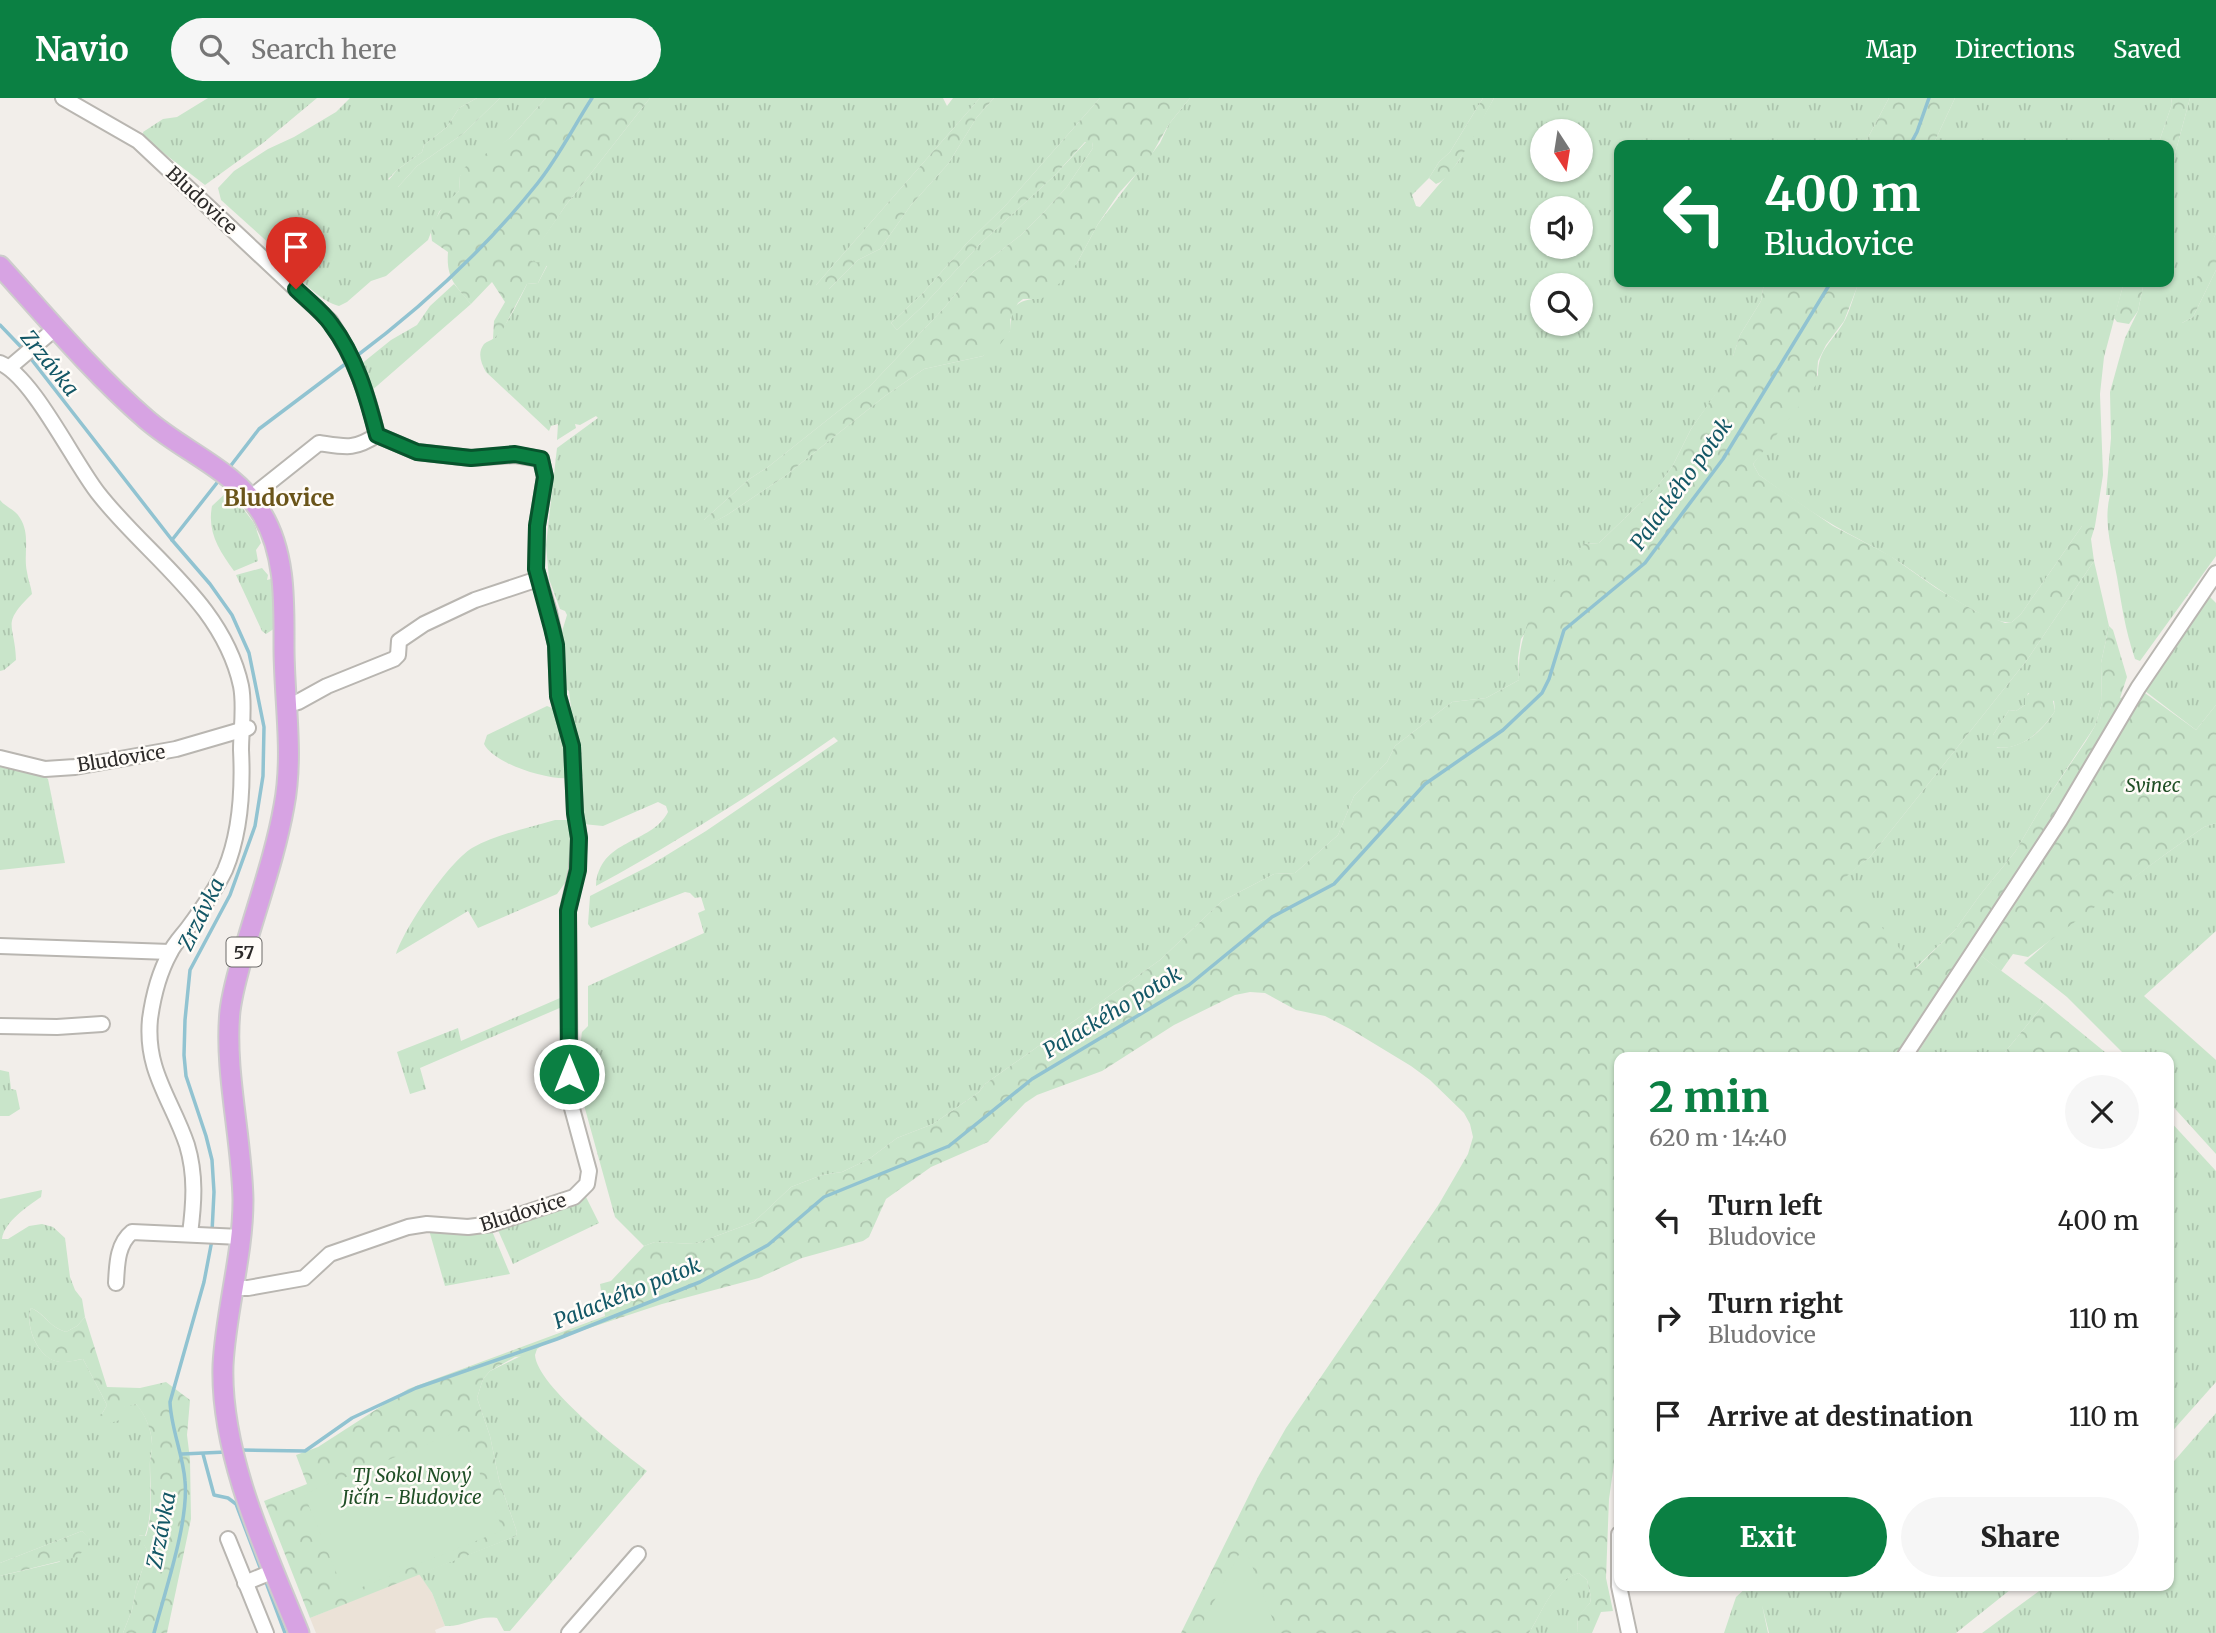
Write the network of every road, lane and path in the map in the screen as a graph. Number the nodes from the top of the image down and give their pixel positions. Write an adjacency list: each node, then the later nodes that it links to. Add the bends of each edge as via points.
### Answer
1 (63, 98): 5 (street, Bludovice, via 138,141 330,321 348,349 368,397)
2 (0, 266): 3 (main road, 57)
3 (56, 328): 4 (street); 6 (main road, 57, via 145,419 224,472)
4 (9, 364): 10 (street, via 28,385 98,493 171,570 231,650 242,689)
5 (377, 435): 6 (street, via 359,447 319,443); 8 (street, Bludovice, via 417,452 471,458 515,454 541,459 545,477 537,526)
6 (250, 498): 9 (main road, 57, via 269,528 279,561)
7 (2216, 573): 16 (street)
8 (538, 579): 9 (street, via 433,619 401,639 394,659); 20 (street, Bludovice, via 556,645 558,696 572,746 579,838 578,870 568,911 570,1101 589,1171 587,1184 574,1197 492,1224 408,1227 333,1252 303,1278)
9 (286, 705): 18 (main road, 57, via 285,803 229,1019 242,1176)
10 (245, 729): 11 (street, Bludovice, via 176,750 75,766 45,769); 13 (street, via 242,805 226,867 209,900)
11 (0, 758)
12 (0, 946): 13 (street)
13 (170, 952): 17 (street, via 155,993 150,1048 162,1092 192,1165)
14 (103, 1024): 15 (street)
15 (0, 1026)
16 (1907, 1052)
17 (195, 1234): 18 (street); 19 (street, via 130,1233 118,1257)
18 (232, 1237): 20 (main road, 57)
19 (116, 1283)
20 (234, 1288): 23 (main road, 57, via 223,1364 224,1391 233,1450)
21 (228, 1539): 24 (street)
22 (638, 1554): 28 (street)
23 (267, 1574): 24 (street); 27 (main road, 57)
24 (245, 1583): 26 (street)
25 (1620, 1591): 29 (street)
26 (266, 1633)
27 (299, 1633)
28 (569, 1633)
29 (1629, 1633)

